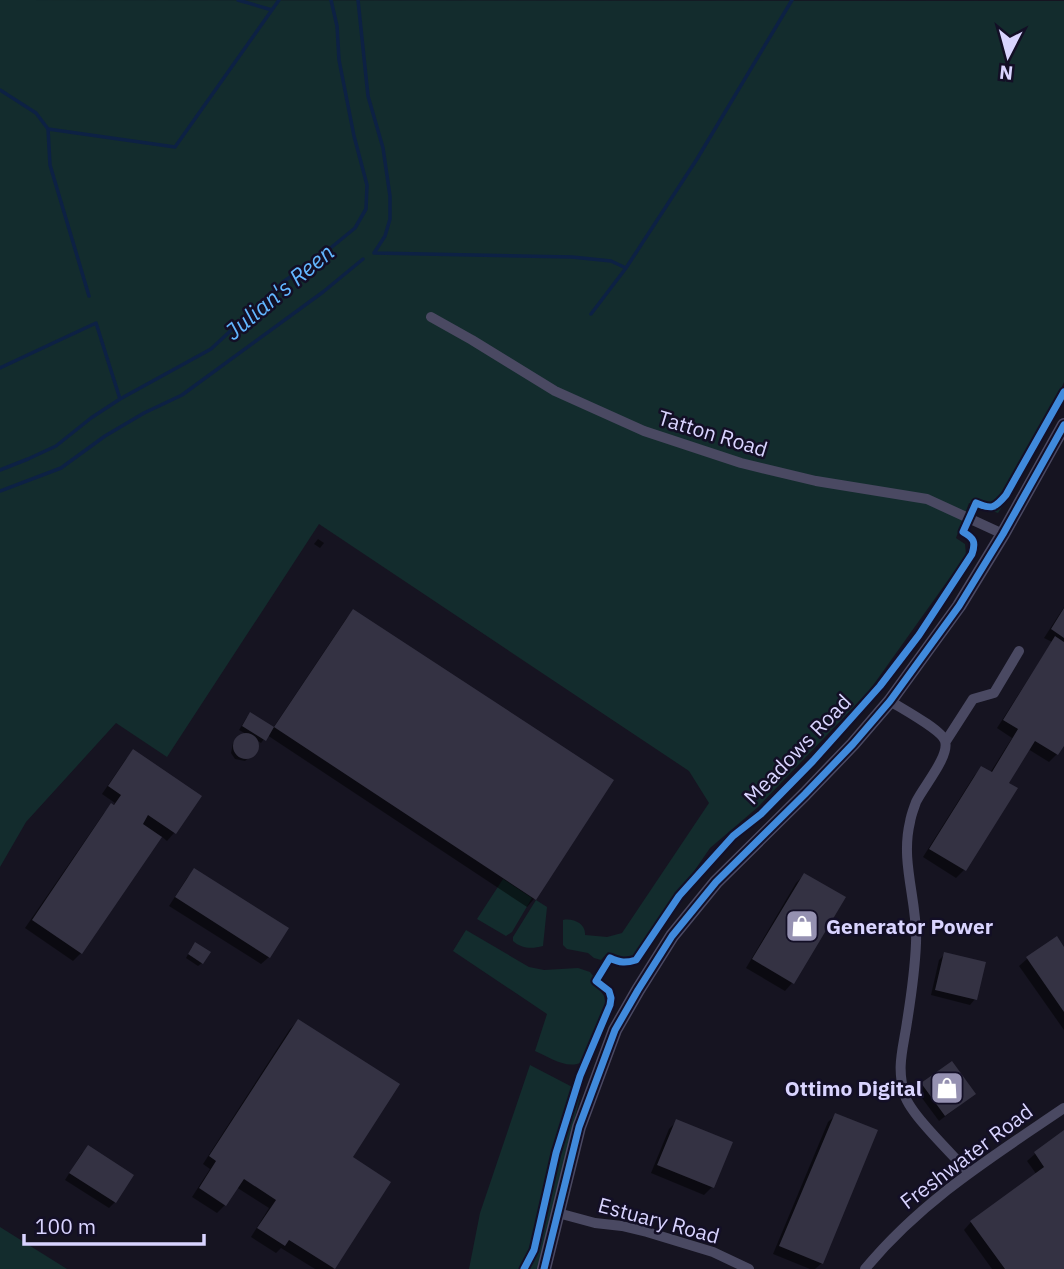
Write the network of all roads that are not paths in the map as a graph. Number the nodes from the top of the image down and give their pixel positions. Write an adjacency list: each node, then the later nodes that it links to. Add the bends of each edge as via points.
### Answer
1 (431, 317): 3 (street, Tatton Road, via 555,391 644,431 741,463 927,499)
2 (1064, 425): 3 (street, Meadows Road)
3 (1003, 534): 5 (street, Meadows Road, via 959,606)
4 (1019, 651): 6 (street, via 994,693 973,699)
5 (890, 701): 6 (street); 9 (street, Meadows Road, via 716,882 672,936 615,1030 579,1127)
6 (946, 741): 8 (street, via 945,753 910,821 907,865 916,944 900,1074 914,1112)
7 (1064, 1108): 8 (street, Freshwater Road)
8 (969, 1173): 12 (street, Freshwater Road, via 907,1223)
9 (558, 1213): 10 (street, Meadows Road); 11 (street, Estuary Road, via 660,1236 713,1252)
10 (544, 1269)
11 (748, 1269)
12 (866, 1269)

